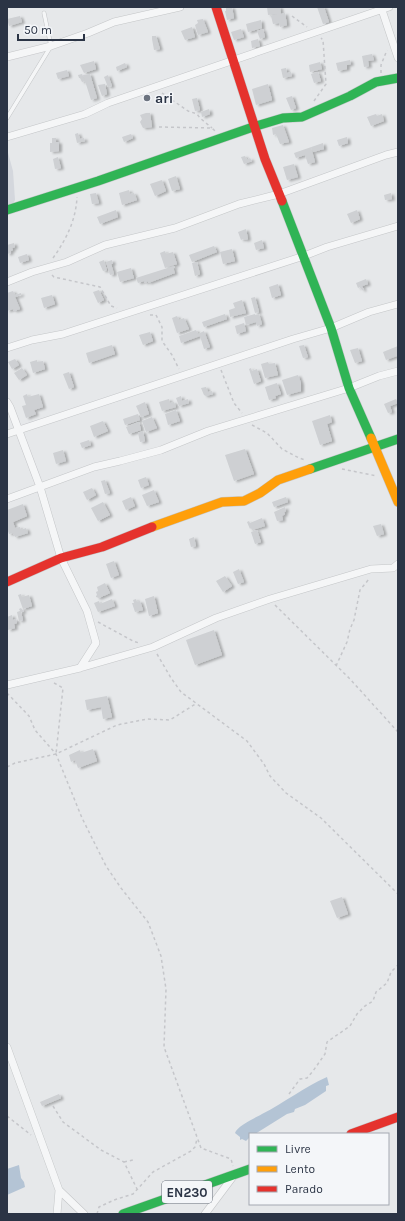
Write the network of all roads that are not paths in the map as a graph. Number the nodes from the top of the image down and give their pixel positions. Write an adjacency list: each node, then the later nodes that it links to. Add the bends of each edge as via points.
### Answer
1 (180, 7): 5 (street, via 114,22)
2 (216, 7): 8 (street)
3 (390, 7): 4 (street)
4 (381, 8): 7 (street); 8 (street)
5 (51, 46): 5 (lane, via 48,35 44,13 47,26); 6 (street); 10 (lane)
6 (7, 56)
7 (398, 58)
8 (233, 61): 11 (street); 12 (street, via 108,103 85,114)
9 (398, 78): 11 (street, via 376,82 302,117 283,118)
10 (7, 118)
11 (253, 127): 14 (street); 15 (street)
12 (7, 137)
13 (398, 152): 14 (street)
14 (279, 194): 17 (street); 18 (street, via 240,204 175,228 105,246)
15 (7, 210)
16 (398, 226): 17 (street)
17 (304, 256): 20 (street); 21 (street, via 63,334)
18 (7, 282)
19 (398, 304): 20 (street, via 369,312)
20 (332, 328): 23 (street); 25 (street)
21 (7, 348)
22 (398, 371): 23 (street)
23 (349, 388): 28 (street); 30 (street, via 208,431 161,450 94,467)
24 (7, 402): 25 (street)
25 (18, 430): 26 (street); 30 (street)
26 (7, 434)
27 (398, 439): 28 (street)
28 (375, 446): 29 (street); 33 (street, via 278,480 244,501 222,502 102,548)
29 (394, 484): 32 (street)
30 (40, 487): 31 (street); 33 (street)
31 (7, 499)
32 (398, 502)
33 (61, 558): 35 (street); 36 (street, via 87,611 96,643)
34 (398, 564): 36 (street, via 393,568 371,569 270,600 216,618 153,647)
35 (7, 582)
36 (80, 668): 37 (street)
37 (7, 685)
38 (7, 1048): 43 (street)
39 (398, 1118): 40 (street)
40 (354, 1133)
41 (249, 1169): 42 (street, EN230)
42 (235, 1174): 46 (street, EN230); 47 (street)
43 (59, 1190): 44 (street); 45 (street)
44 (57, 1214)
45 (84, 1214)
46 (123, 1214)
47 (205, 1214)

